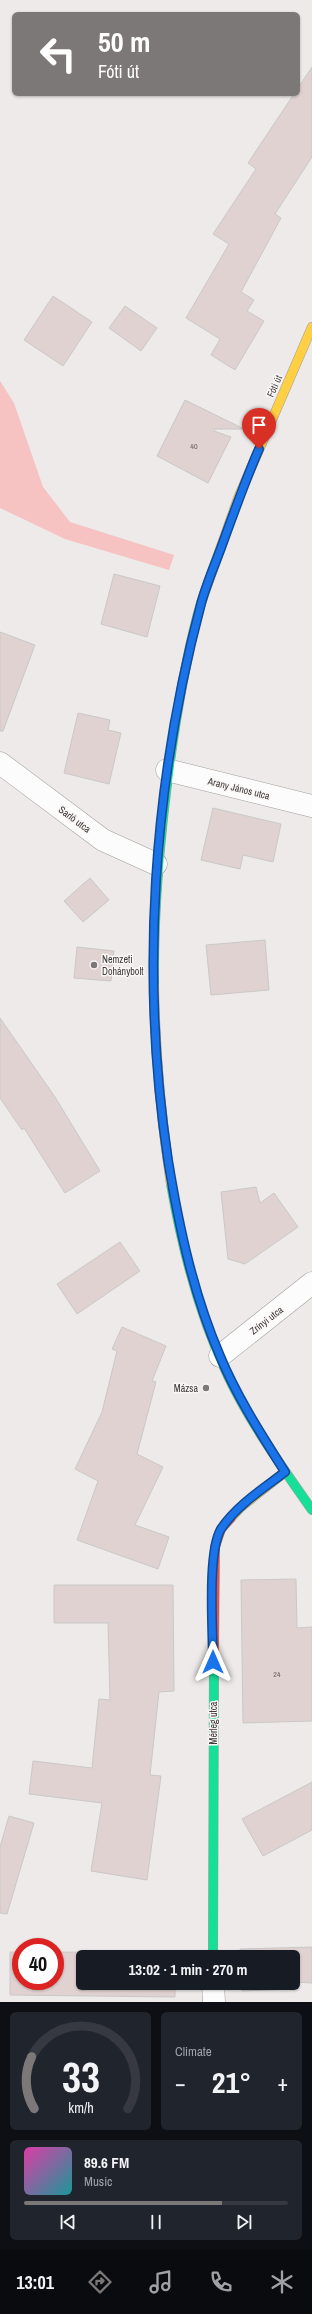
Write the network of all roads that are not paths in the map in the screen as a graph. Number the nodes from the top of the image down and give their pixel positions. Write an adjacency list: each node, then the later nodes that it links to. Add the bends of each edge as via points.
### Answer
1 (312, 327): 3 (main road, Fóti út, via 247,476 201,601 183,680)
2 (0, 763): 5 (street, Sarló utca, via 103,840)
3 (167, 770): 4 (street, Arany János utca); 5 (main road, Fóti út)
4 (312, 806)
5 (156, 864): 7 (main road, Fóti út, via 156,1042 162,1121 180,1230 198,1296)
6 (312, 1283): 7 (street, Zrínyi utca)
7 (220, 1356): 8 (main road, Fóti út, via 254,1422)
8 (285, 1472): 9 (main road, Fóti út); 10 (main road, Mérleg utca, via 241,1508 221,1529 215,1547)
9 (312, 1510)
10 (213, 1950)
11 (213, 1990): 12 (street)
12 (214, 2002)

